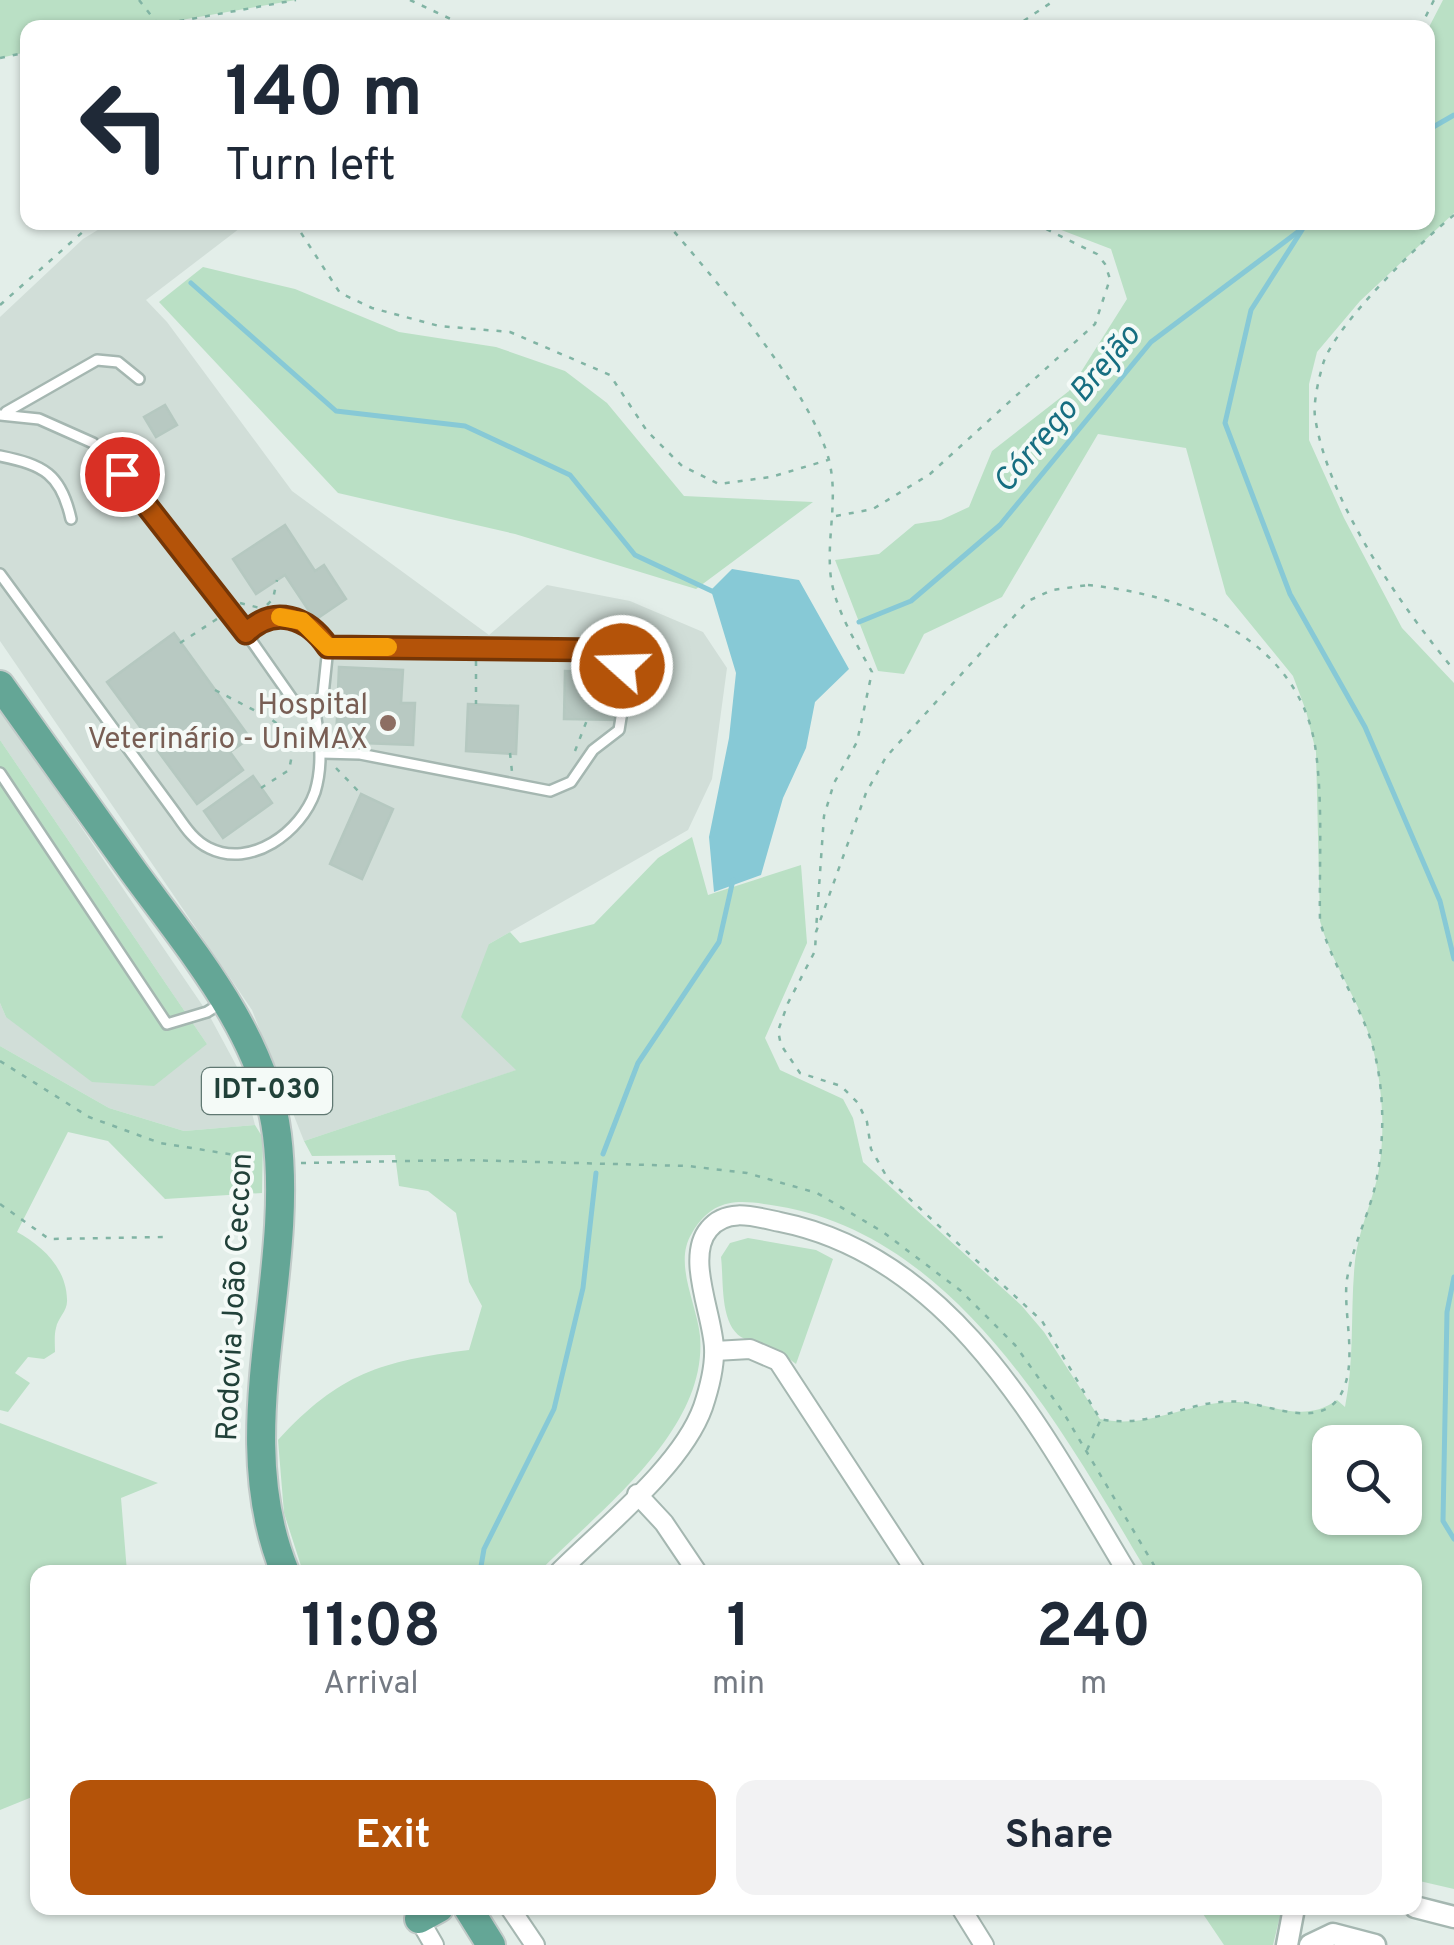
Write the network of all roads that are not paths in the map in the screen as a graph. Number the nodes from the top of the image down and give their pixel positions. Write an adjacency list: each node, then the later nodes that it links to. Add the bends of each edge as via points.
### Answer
1 (138, 379): 2 (lane, via 118,362 97,360)
2 (1, 416): 6 (lane, via 72,431 109,456)
3 (0, 456): 4 (lane, via 56,480)
4 (71, 519)
5 (0, 574): 10 (lane, via 205,846 240,854 281,838 313,796)
6 (246, 633): 7 (lane, via 266,619 291,617 313,628); 9 (lane, via 294,700)
7 (328, 647): 9 (lane, via 323,694); 10 (lane, via 603,650 613,654 625,678 619,730 593,750 571,782 550,791 360,754)
8 (0, 685): 12 (main road, Rodovia João Ceccon / IDT-030)
9 (314, 706): 10 (lane)
10 (322, 753)
11 (0, 773): 12 (lane, via 168,1024)
12 (224, 1002): 15 (main road, Rodovia João Ceccon / IDT-030, via 261,1068 278,1162 260,1446 262,1485)
13 (715, 1351): 14 (street, via 698,1420); 18 (street, via 750,1349 778,1360); 19 (street, via 700,1262 707,1230 729,1216 745,1216 832,1236 954,1319 1002,1373)
14 (637, 1494): 16 (street); 17 (street)
15 (283, 1565)
16 (565, 1565)
17 (693, 1565)
18 (911, 1565)
19 (1123, 1565)
20 (1422, 1909): 26 (street)
21 (425, 1915): 27 (street)
22 (472, 1915): 28 (main road)
23 (515, 1915): 29 (street)
24 (965, 1915): 30 (street)
25 (1293, 1915): 31 (street)
26 (1454, 1917)
27 (434, 1945)
28 (490, 1945)
29 (535, 1945)
30 (984, 1945)
31 (1287, 1945)
32 (1310, 1945): 33 (street, via 1333,1934)
33 (1375, 1945)

